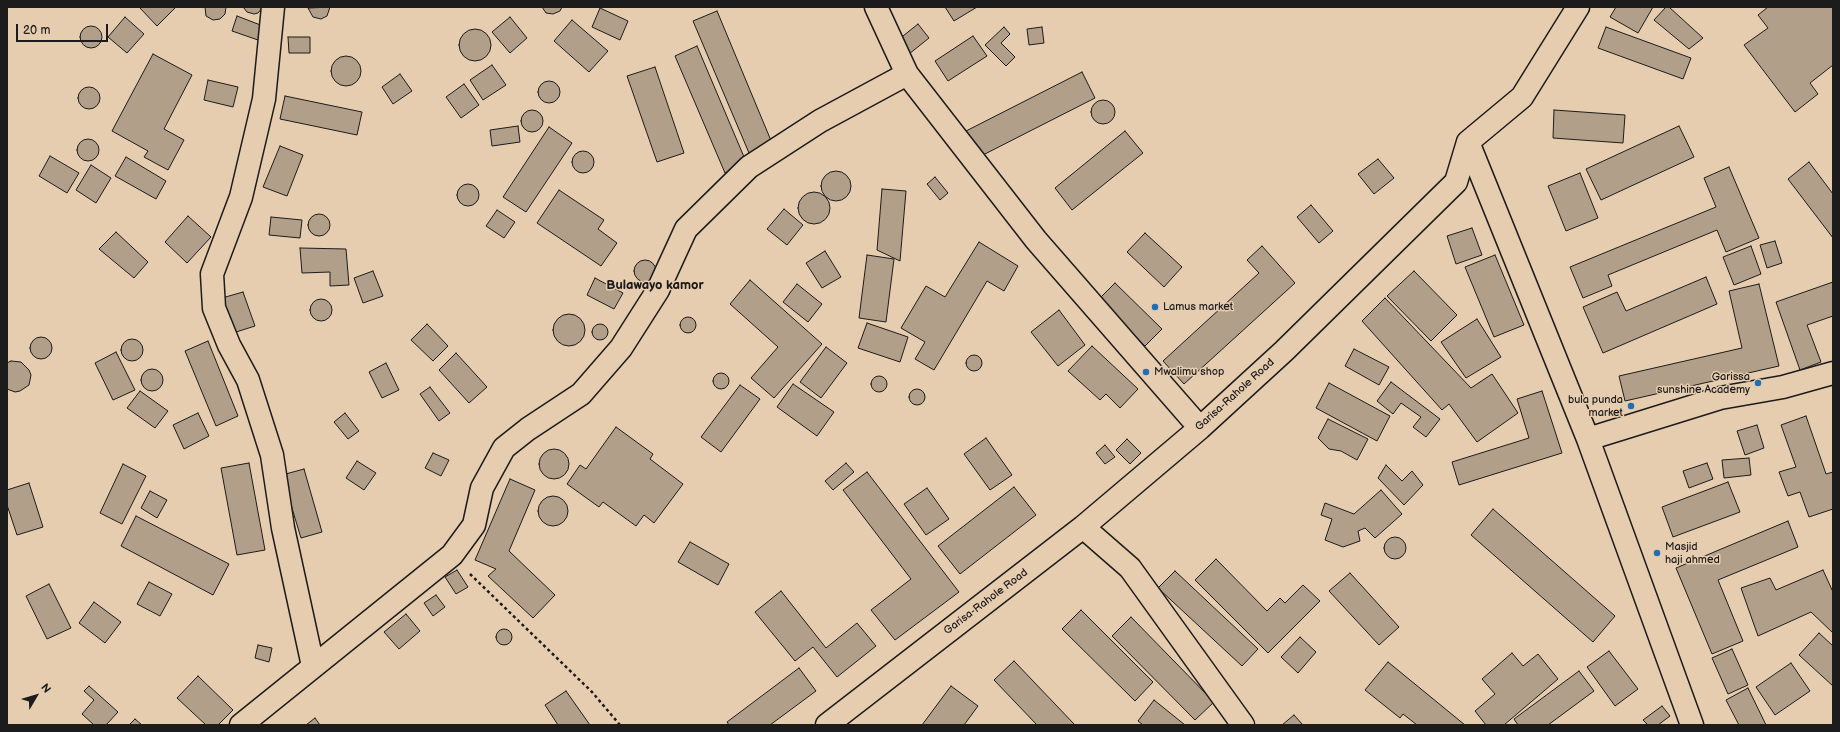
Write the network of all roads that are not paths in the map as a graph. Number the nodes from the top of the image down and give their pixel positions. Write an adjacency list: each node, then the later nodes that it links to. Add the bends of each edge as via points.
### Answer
1 (274, 7): 10 (street, via 264,99 241,197 212,274 213,301 229,345 248,380 272,455 283,528)
2 (876, 7): 4 (street)
3 (1578, 7): 5 (street, via 1522,97)
4 (907, 74): 7 (street, via 1036,240); 10 (street, via 820,121 750,167 686,229 658,290 621,348 581,394 504,448 482,488 474,525 452,555)
5 (1468, 142): 7 (street, Garisa-Rahole Road, via 1456,182 1284,351); 8 (street)
6 (1833, 373): 8 (street, via 1720,398)
7 (1200, 428): 9 (street, Garisa-Rahole Road)
8 (1588, 439): 14 (street)
9 (1083, 527): 12 (street, Garisa-Rahole Road); 13 (street, via 1130,568)
10 (313, 666): 11 (street)
11 (241, 725)
12 (827, 725)
13 (1244, 725)
14 (1692, 725)

